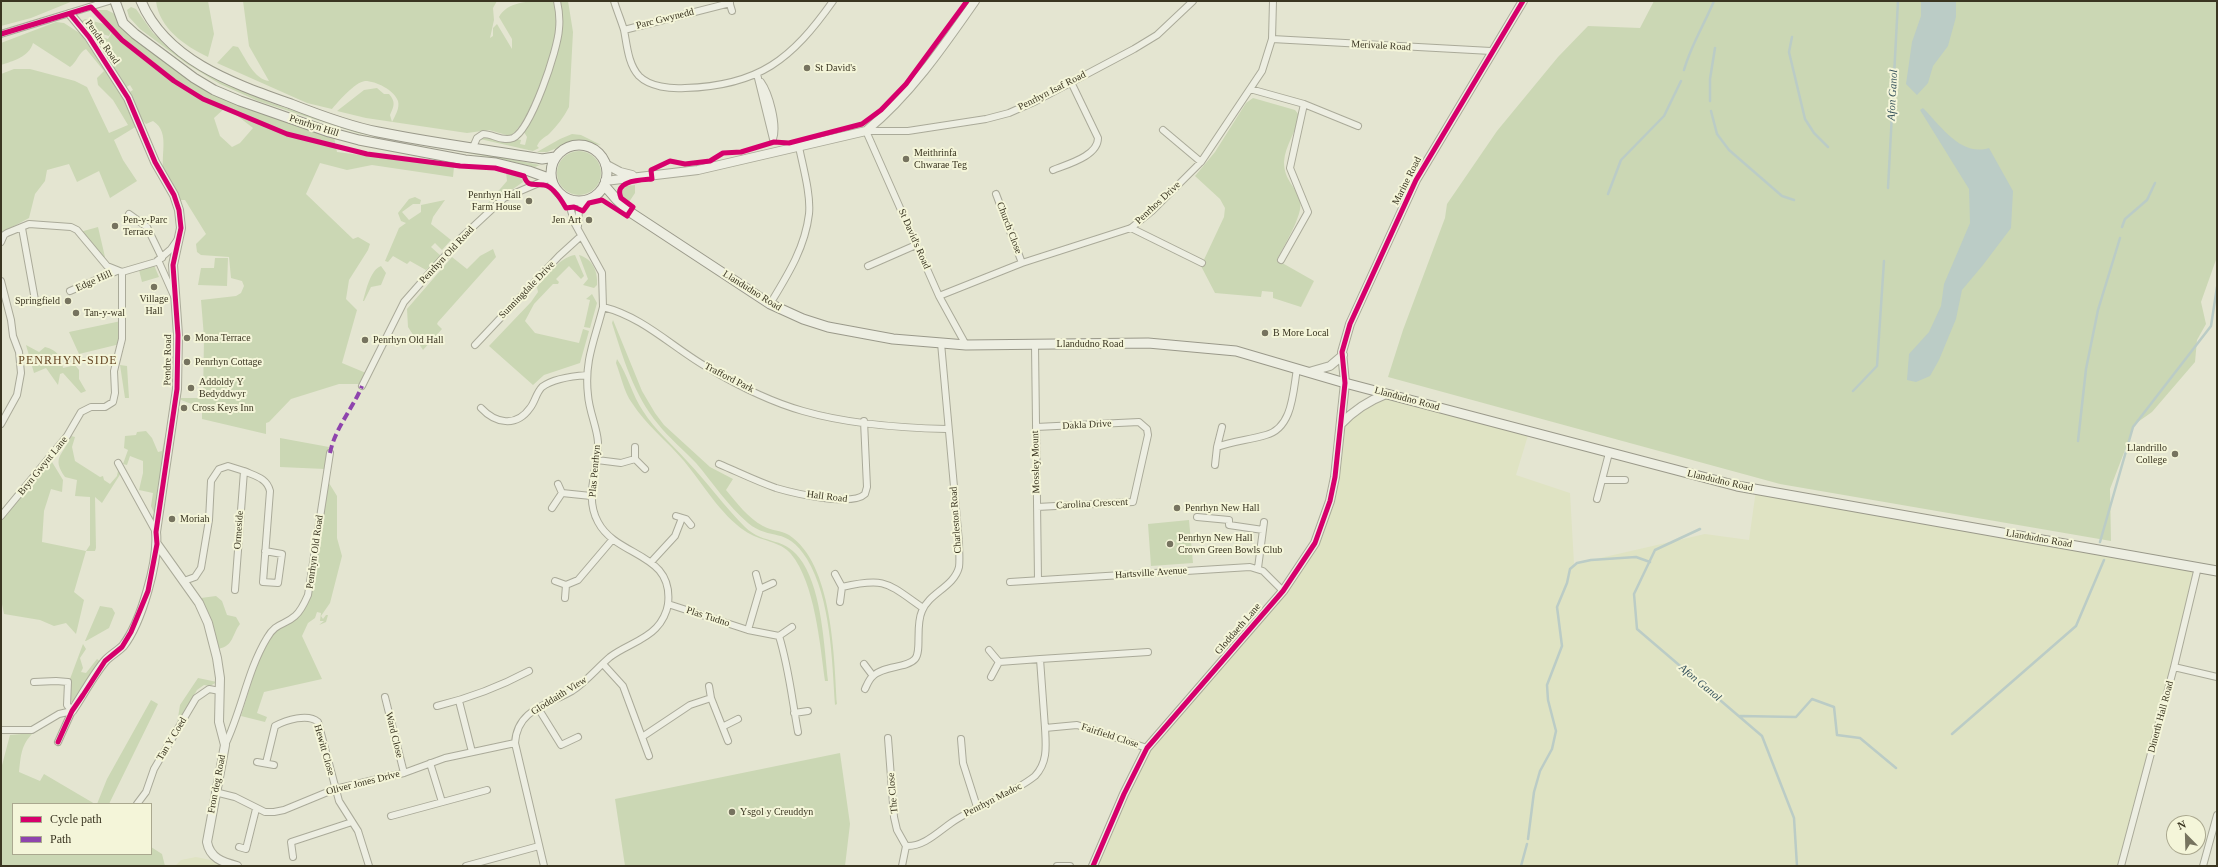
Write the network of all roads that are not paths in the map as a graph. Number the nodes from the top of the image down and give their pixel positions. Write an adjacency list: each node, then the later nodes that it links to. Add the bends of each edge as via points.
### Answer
1 (109, 1): 13 (street)
2 (115, 1): 33 (main road, Penrhyn Hill, via 123,23 134,34 194,78 240,101 359,140)
3 (140, 1): 25 (main road, Penrhyn Hill, via 158,29 175,47 195,62 229,80 348,124 378,132)
4 (557, 1): 25 (street, via 559,30 554,54 539,96 522,129 508,139 483,134)
5 (614, 1): 14 (street)
6 (975, 1): 24 (street, via 906,94)
7 (1193, 1): 19 (street, Penrhyn Isaf Road, via 1156,36)
8 (1273, 1): 16 (street, Penrhos Drive)
9 (1523, 1): 17 (street, Marine Road)
10 (730, 2): 12 (street); 14 (street, Parc Gwynedd)
11 (830, 2): 18 (street, via 799,44 773,66)
12 (732, 11)
13 (70, 14): 15 (street); 47 (street, Pendre Road, via 128,98 179,210)
14 (624, 30): 18 (street, via 634,68 639,76 658,85 681,88 722,85)
15 (1, 34)
16 (1272, 39): 17 (street, Merivale Road); 20 (street, Penrhos Drive, via 1262,71)
17 (1491, 51): 67 (street, Marine Road, via 1416,180 1350,324)
18 (757, 74): 27 (street, via 770,104 776,132 773,139)
19 (1071, 82): 24 (street, Penrhyn Isaf Road, via 1009,113 986,119 908,131); 31 (street, via 1098,138 1098,146 1092,152)
20 (1250, 89): 21 (street); 29 (street, Penrhos Drive)
21 (1304, 104): 22 (street); 51 (street, via 1290,168 1308,212)
22 (1358, 126)
23 (1163, 130): 29 (street)
24 (866, 131): 26 (street); 49 (street, St David's Road)
25 (472, 147): 28 (main road, Penrhyn Hill, via 542,159)
26 (799, 147): 27 (street); 61 (street, via 809,214 802,246)
27 (776, 152): 35 (street, via 698,170)
28 (556, 157): 30 (main road, via 567,148 576,145 586,146 597,152); 36 (main road)
29 (1201, 162): 45 (street, Penrhos Drive, via 1152,211)
30 (605, 164): 35 (street); 37 (main road)
31 (1060, 167): 32 (street); 34 (street)
32 (1053, 170)
33 (529, 171): 36 (main road, Penrhyn Hill); 38 (street)
34 (1064, 174)
35 (635, 176): 37 (street)
36 (549, 179): 38 (street, Penrhyn Old Road); 40 (main road)
37 (605, 183): 41 (main road); 42 (main road, Llandudno Road)
38 (532, 186): 72 (street, Penrhyn Old Road, via 515,192 490,210 461,238 404,302)
39 (996, 194): 52 (street, Church Close)
40 (564, 197): 41 (main road, via 572,200); 46 (street)
41 (590, 199): 42 (main road, Llandudno Road, via 607,198); 46 (street, via 581,205 578,213)
42 (621, 205): 61 (main road, Llandudno Road)
43 (129, 214): 50 (street, via 147,227)
44 (22, 228): 48 (street, via 4,235); 55 (street, via 34,223 74,228 103,262); 60 (street)
45 (1131, 228): 52 (street, Penrhos Drive); 53 (street)
46 (580, 234): 62 (street, via 602,273); 64 (street, Sunningdale Drive)
47 (180, 236): 50 (street); 59 (street, Pendre Road, via 173,265)
48 (1, 242)
49 (916, 245): 54 (street); 58 (street, St David's Road)
50 (160, 259): 55 (street); 59 (street)
51 (1281, 260)
52 (1022, 263): 58 (street, Penrhos Drive)
53 (1202, 263)
54 (868, 266)
55 (120, 271): 57 (street, Edge Hill); 101 (street, Bryn Gwynt Lane, via 122,339 114,371 115,393 112,402 104,407 91,407 81,412 67,436)
56 (1, 281): 77 (street, via 19,352 21,373 17,395)
57 (70, 291)
58 (939, 296): 65 (street, St David's Road)
59 (175, 297): 106 (street, Pendre Road, via 178,335 177,389)
60 (35, 300)
61 (770, 304): 63 (main road, Llandudno Road, via 828,327 893,340)
62 (603, 307): 70 (street, Plas Penrhyn, via 592,340); 75 (street, Trafford Park, via 630,315 708,369 742,386 803,411)
63 (941, 343): 65 (main road, Llandudno Road); 81 (street, Charleston Road)
64 (474, 345)
65 (966, 345): 66 (main road, Llandudno Road)
66 (1035, 345): 68 (main road, Llandudno Road, via 1148,343 1195,346 1236,351); 79 (street, Mossley Mount)
67 (1343, 355): 69 (street, via 1330,366); 71 (street, Marine Road)
68 (1297, 369): 69 (main road, Llandudno Road); 83 (street, via 1288,416 1277,431 1236,440)
69 (1309, 372): 71 (main road, Llandudno Road)
70 (586, 375): 74 (street, via 566,378 543,387 524,416 512,421 500,422); 87 (street, Plas Penrhyn, via 589,404 598,440)
71 (1345, 383): 73 (main road, Llandudno Road); 78 (street, Gloddaeth Lane)
72 (362, 386)
73 (1386, 394): 78 (street, via 1370,400); 85 (main road, Llandudno Road)
74 (481, 408)
75 (864, 421): 81 (street, Trafford Park); 89 (street, Hall Road, via 867,487 865,494 856,499 838,499 776,488)
76 (1139, 422): 79 (street, Dakla Drive); 99 (street, Carolina Crescent, via 1147,429 1148,435 1133,502)
77 (1, 424)
78 (1341, 424): 125 (street, Gloddaeth Lane, via 1335,477 1323,523 1315,543)
79 (1036, 427): 99 (street, Mossley Mount)
80 (1222, 427): 83 (street)
81 (947, 429): 129 (street, Charleston Road, via 959,542 959,567 953,579)
82 (635, 447): 86 (street)
83 (1218, 447): 90 (street)
84 (330, 453): 157 (street, Penrhyn Old Road, via 308,595 296,615 274,628 261,648)
85 (1609, 453): 93 (street); 111 (main road, Llandudno Road, via 1738,486)
86 (635, 459): 87 (street, via 622,463); 91 (street)
87 (597, 460): 97 (street, Plas Penrhyn)
88 (118, 463): 106 (street)
89 (719, 464)
90 (1215, 465)
91 (645, 469)
92 (244, 471): 109 (street, via 265,480 269,485); 117 (street, via 228,466 214,474 211,481 209,520 201,568 195,577); 124 (street, Ormeside)
93 (1602, 480): 94 (street); 98 (street)
94 (1625, 480)
95 (558, 484): 96 (street)
96 (562, 493): 97 (street); 100 (street)
97 (591, 496): 107 (street, Plas Penrhyn, via 598,521)
98 (1597, 499)
99 (1037, 507): 116 (street, Mossley Mount)
100 (552, 508)
101 (1, 516)
102 (1197, 516): 105 (street, via 1229,520 1229,525)
103 (1264, 522): 105 (street)
104 (692, 525): 110 (street, via 679,517 675,536)
105 (1263, 530): 112 (street)
106 (156, 532): 108 (street, Pendre Road)
107 (612, 540): 110 (street, Plas Penrhyn); 121 (street, via 578,580)
108 (157, 544): 117 (street, Fron deg Road); 153 (street, Pendre Road, via 148,591 131,632 122,647 105,661)
109 (265, 551): 109 (street, via 263,582 278,583 282,554)
110 (652, 561): 128 (street, Plas Penrhyn, via 665,578)
111 (2198, 567): 113 (main road, Llandudno Road); 139 (street, Dinerth Hall Road)
112 (1258, 568): 116 (street, Hartsville Avenue); 125 (street)
113 (2217, 571)
114 (756, 574): 123 (street)
115 (835, 574): 122 (street)
116 (1038, 580): 119 (street, Hartsville Avenue)
117 (184, 581): 147 (street, Fron deg Road, via 199,603 208,623 217,658)
118 (555, 581): 121 (street)
119 (1010, 582)
120 (773, 583): 123 (street)
121 (566, 584): 126 (street)
122 (842, 587): 127 (street); 129 (street, via 868,581 888,584)
123 (760, 589): 131 (street)
124 (235, 590)
125 (1283, 591): 171 (street, Gloddaeth Lane)
126 (565, 598)
127 (840, 602)
128 (668, 604): 131 (street, Plas Tudno); 137 (street, Gloddaith View, via 656,629 625,647)
129 (923, 608): 141 (street, Charleston Road, via 917,629 919,650 916,657 911,662 891,667)
130 (792, 627): 132 (street)
131 (748, 630): 132 (street, Plas Tudno)
132 (779, 636): 155 (street, via 788,665)
133 (989, 650): 136 (street)
134 (1148, 652): 135 (street)
135 (1040, 659): 136 (street); 160 (street)
136 (999, 662): 142 (street)
137 (603, 664): 152 (street, Gloddaith View, via 572,691); 164 (street, via 623,686)
138 (864, 664): 141 (street)
139 (2174, 668): 143 (street); 203 (street, Dinerth Hall Road)
140 (528, 671): 150 (street, via 497,688)
141 (873, 676): 146 (street)
142 (991, 677)
143 (2217, 677)
144 (34, 682): 153 (street, via 68,682 66,705)
145 (709, 686): 149 (street)
146 (865, 689)
147 (220, 691): 159 (street, Fron deg Road, via 218,712); 183 (street, Tan Y Coed, via 209,689 196,698 154,769 146,792)
148 (385, 697): 178 (street, Ward Close)
149 (711, 698): 158 (street); 164 (street, via 690,705)
150 (459, 701): 151 (street); 172 (street)
151 (438, 706)
152 (538, 708): 163 (street, via 561,745); 169 (street, Gloddaith View, via 517,728)
153 (72, 711): 161 (street, via 59,714 32,730); 168 (street)
154 (808, 711): 155 (street)
155 (794, 714): 162 (street)
156 (738, 719): 158 (street)
157 (235, 722): 159 (street, via 226,729); 170 (street, Penrhyn Old Road)
158 (724, 726): 167 (street)
159 (221, 728): 170 (street, Fron deg Road)
160 (1045, 728): 171 (street, Fairfield Close, via 1077,725); 184 (street, Penrhyn Madoc, via 1046,753 1040,770 1029,781)
161 (1, 730)
162 (798, 732)
163 (578, 737)
164 (642, 737): 173 (street)
165 (888, 738): 190 (street, The Close, via 894,817 897,830)
166 (961, 739): 184 (street, via 962,763)
167 (728, 740)
168 (58, 742)
169 (515, 742): 172 (street, Oliver Jones Drive); 189 (street)
170 (225, 745): 181 (street, Fron deg Road)
171 (1147, 748): 202 (street, Gloddaeth Lane)
172 (472, 752): 176 (street, Oliver Jones Drive)
173 (649, 756)
174 (257, 762): 175 (street)
175 (266, 763): 177 (street); 179 (street, Hewitt Close, via 275,726 312,718 319,727)
176 (430, 763): 178 (street, Oliver Jones Drive); 182 (street)
177 (274, 765)
178 (404, 772): 179 (street, Oliver Jones Drive)
179 (335, 789): 185 (street, Oliver Jones Drive, via 284,810 265,812); 188 (street, via 342,808)
180 (487, 790): 182 (street)
181 (214, 792): 185 (street, Oliver Jones Drive, via 235,797); 195 (street, Fron deg Road, via 206,842 208,850 213,857)
182 (442, 802): 187 (street)
183 (138, 803)
184 (978, 807): 190 (street, Penrhyn Madoc, via 923,843 914,847)
185 (256, 809): 192 (street)
186 (2217, 815): 204 (street)
187 (391, 816)
188 (352, 822): 194 (street, via 292,842); 196 (street, via 358,831)
189 (539, 846): 197 (street); 198 (street)
190 (906, 846): 199 (street)
191 (239, 847): 192 (street)
192 (246, 849): 193 (street)
193 (254, 851)
194 (293, 857)
195 (237, 866)
196 (369, 866)
197 (466, 866)
198 (544, 866)
199 (902, 866)
200 (1058, 866): 201 (street)
201 (1070, 866)
202 (1093, 866)
203 (2121, 866)
204 (2203, 866)

